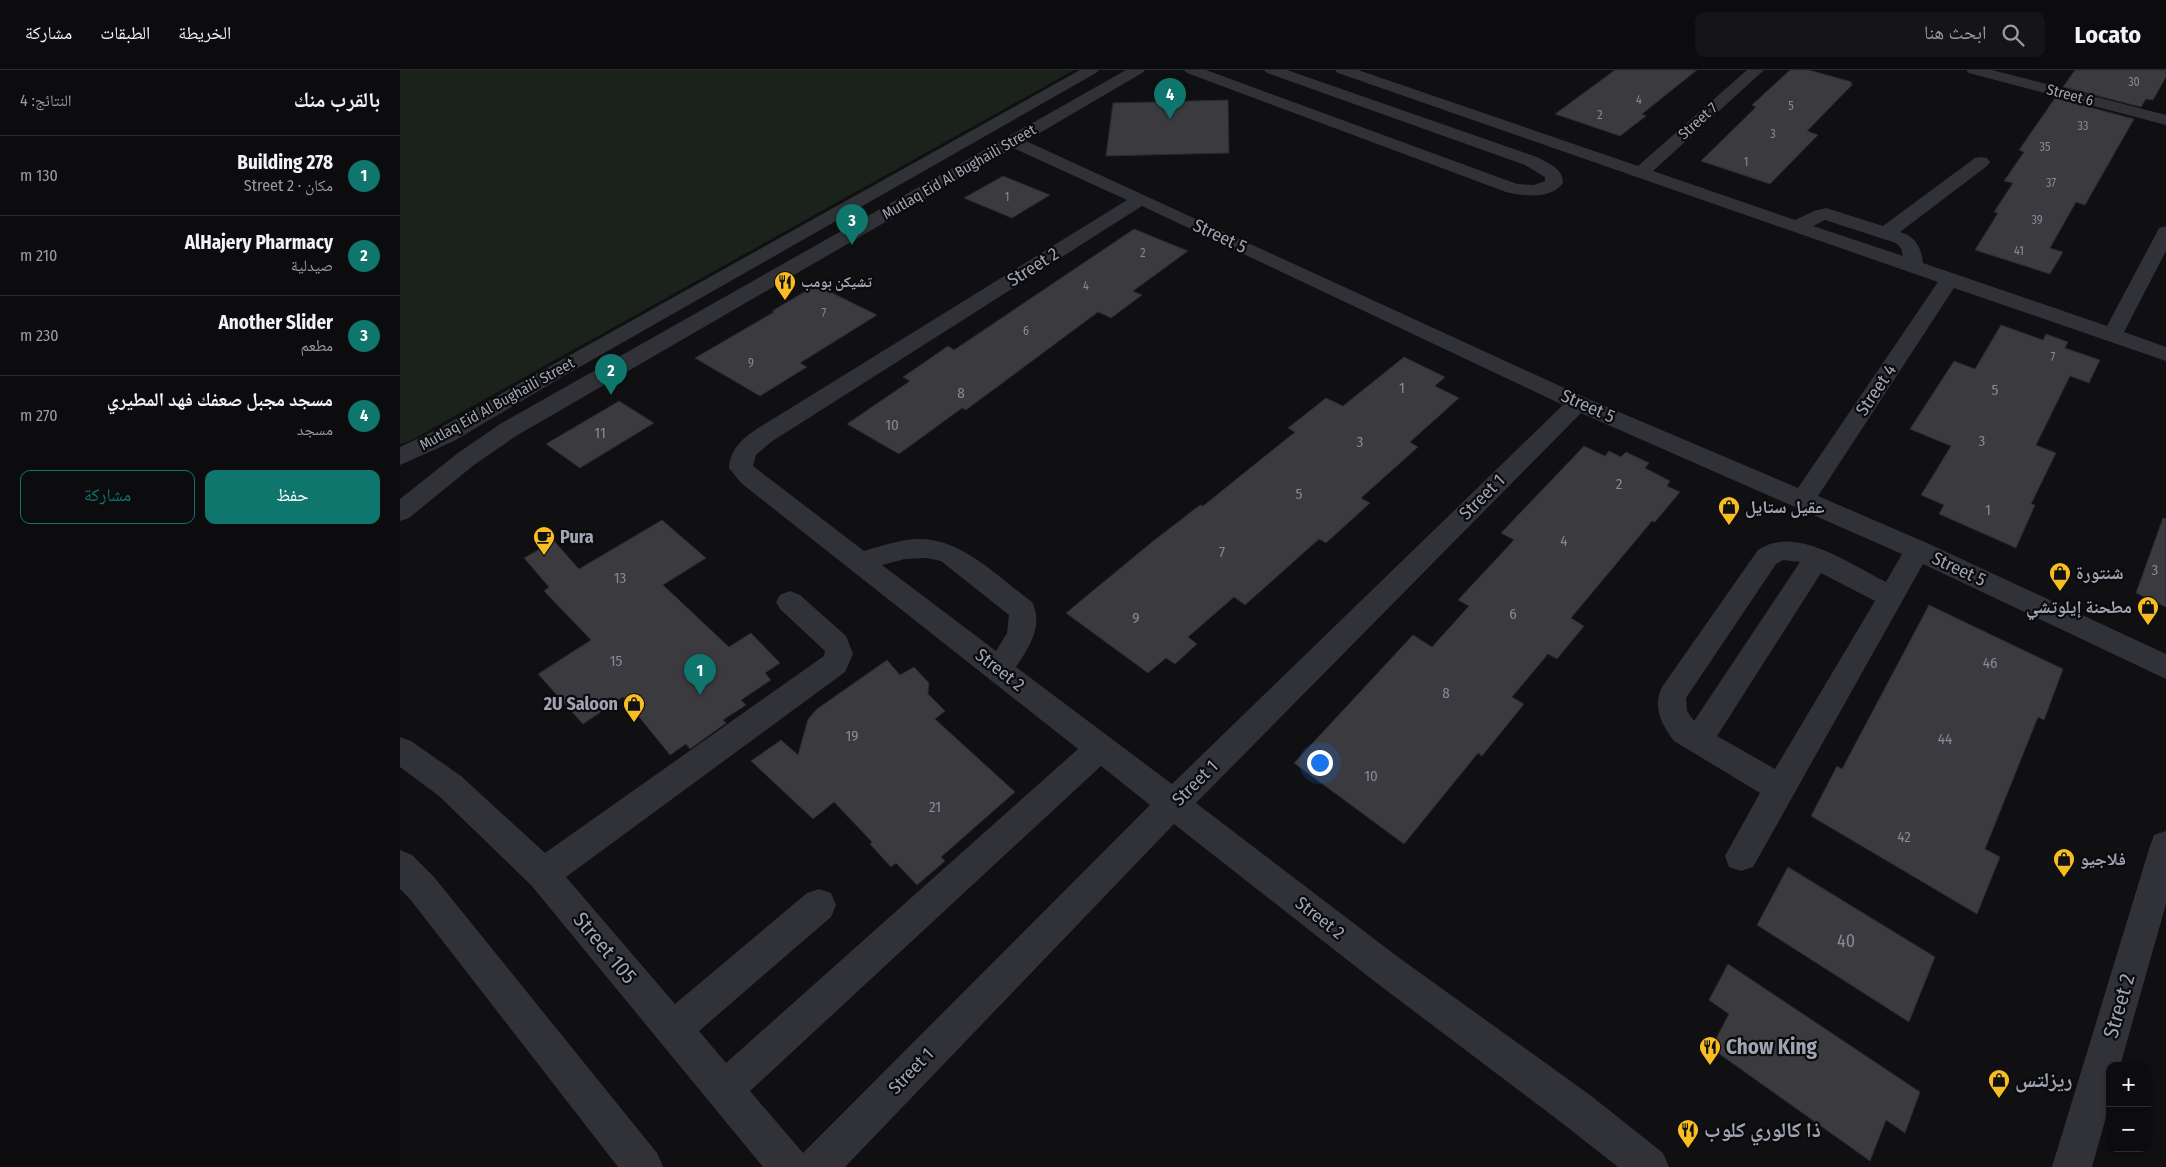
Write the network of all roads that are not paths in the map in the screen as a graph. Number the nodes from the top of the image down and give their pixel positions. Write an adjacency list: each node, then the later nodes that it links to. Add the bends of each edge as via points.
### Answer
1 (1091, 70): 25 (street, Mutlaq Eid Al Bughaili Street, via 446,435)
2 (1137, 70): 13 (street, Mutlaq Eid Al Bughaili Street)
3 (1192, 70): 12 (street, via 1512,188 1529,192 1544,190 1554,183 1554,175 1531,161)
4 (1272, 70): 11 (street)
5 (1343, 70): 8 (street)
6 (1756, 70): 15 (street, Street 7)
7 (1974, 70): 10 (street, Street 6)
8 (1460, 112): 9 (street); 11 (street)
9 (1483, 120): 12 (street, via 1468,128 1464,133); 15 (street)
10 (2166, 120)
11 (1430, 126): 12 (street)
12 (1466, 138)
13 (1012, 141): 16 (street, Street 5); 27 (street, Mutlaq Eid Al Bughaili Street, via 508,430 466,458)
14 (1981, 162): 19 (street)
15 (1641, 172): 17 (street)
16 (1141, 199): 24 (street, Street 5); 30 (street, Street 2, via 749,445 741,457 741,468)
17 (1795, 227): 19 (street, via 1826,214); 20 (street)
18 (2166, 232): 22 (street)
19 (1886, 233): 20 (street, via 1909,242)
20 (1914, 268): 21 (street)
21 (1950, 280): 22 (street); 26 (street, Street 4)
22 (2112, 336): 23 (street)
23 (2166, 354)
24 (1578, 403): 26 (street, Street 5); 39 (street, Street 1)
25 (400, 457)
26 (1803, 499): 28 (street, Street 5)
27 (400, 512)
28 (1918, 550): 31 (street); 33 (street, Street 5)
29 (1817, 558): 31 (street); 35 (street); 35 (street, via 1783,550 1767,558 1672,696 1675,720)
30 (860, 562): 34 (street, Street 2); 34 (street, via 914,547 939,549 950,554 1022,610 1024,626)
31 (1891, 597): 38 (street)
32 (790, 602): 43 (street, via 836,644 840,650 835,664)
33 (2166, 667)
34 (1000, 670): 36 (street, Street 2)
35 (1698, 740): 38 (street)
36 (1100, 748): 39 (street, Street 2); 46 (street)
37 (400, 750): 43 (street, Street 105, via 450,786)
38 (1779, 788): 41 (street)
39 (1173, 804): 49 (street, Street 1); 50 (street, Street 2)
40 (2166, 846): 51 (street, Street 2)
41 (1740, 856)
42 (400, 866): 47 (street, via 422,888)
43 (543, 874): 45 (street, Street 105)
44 (819, 905): 45 (street)
45 (673, 1029): 46 (street, Street 105)
46 (724, 1090): 48 (street, Street 105)
47 (643, 1167)
48 (789, 1167)
49 (817, 1167)
50 (1649, 1167)
51 (2072, 1167)

